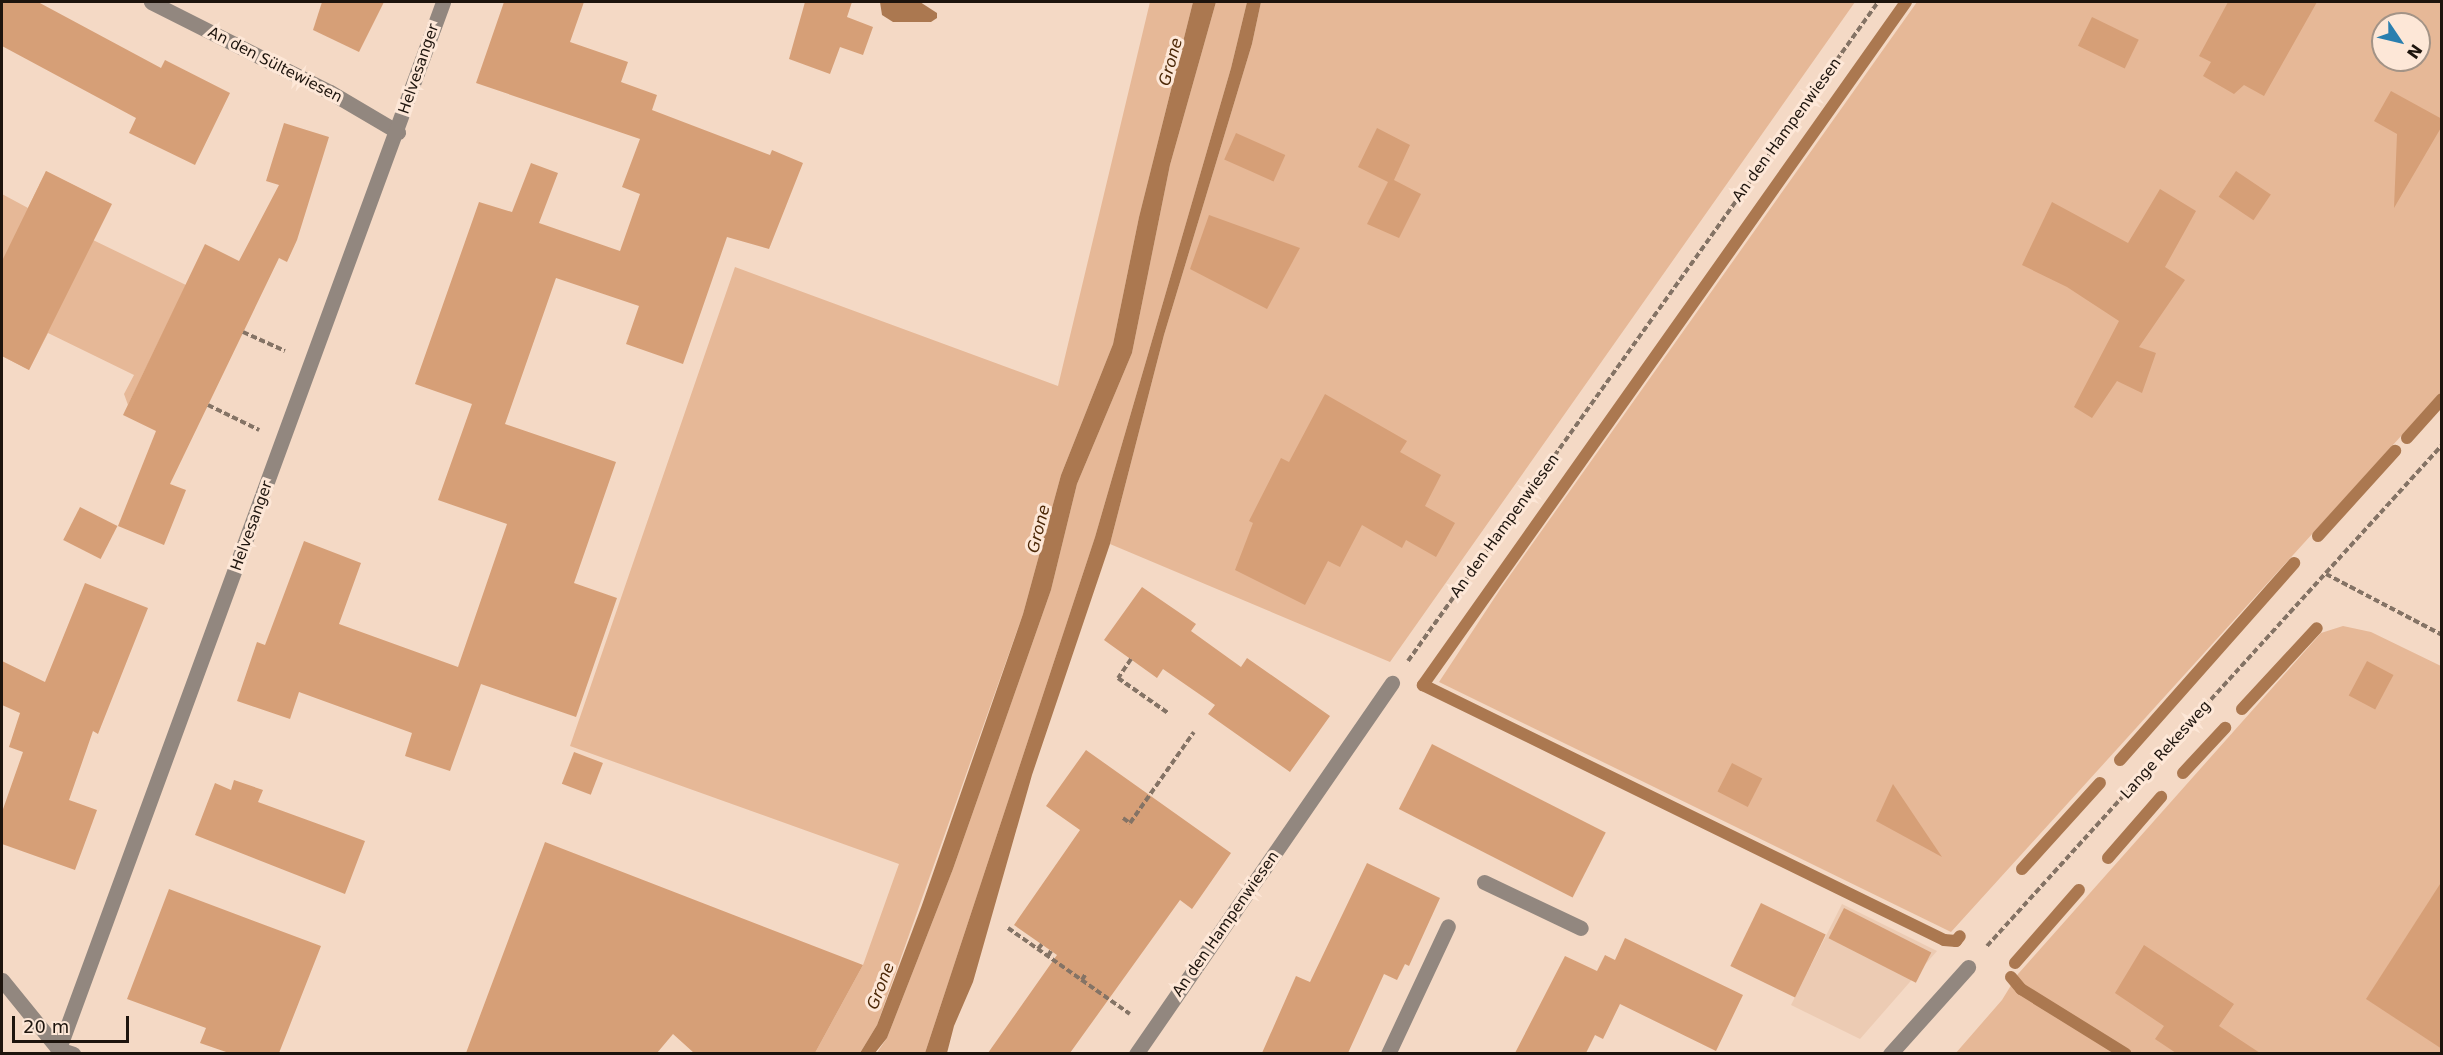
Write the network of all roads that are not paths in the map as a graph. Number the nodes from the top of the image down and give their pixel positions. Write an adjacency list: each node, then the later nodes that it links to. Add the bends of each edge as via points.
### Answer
1 (151, 2): 3 (street, An den Sültewiesen, via 320,86)
2 (443, 2): 3 (street, Helvesanger)
3 (398, 132): 10 (street, Helvesanger)
4 (1392, 683): 11 (street, An den Hampenwiesen)
5 (1484, 882): 7 (street)
6 (1448, 926): 12 (street)
7 (1581, 928)
8 (1968, 967): 13 (street)
9 (2, 980): 10 (street)
10 (62, 1052)
11 (1136, 1053)
12 (1389, 1053)
13 (1890, 1053)

